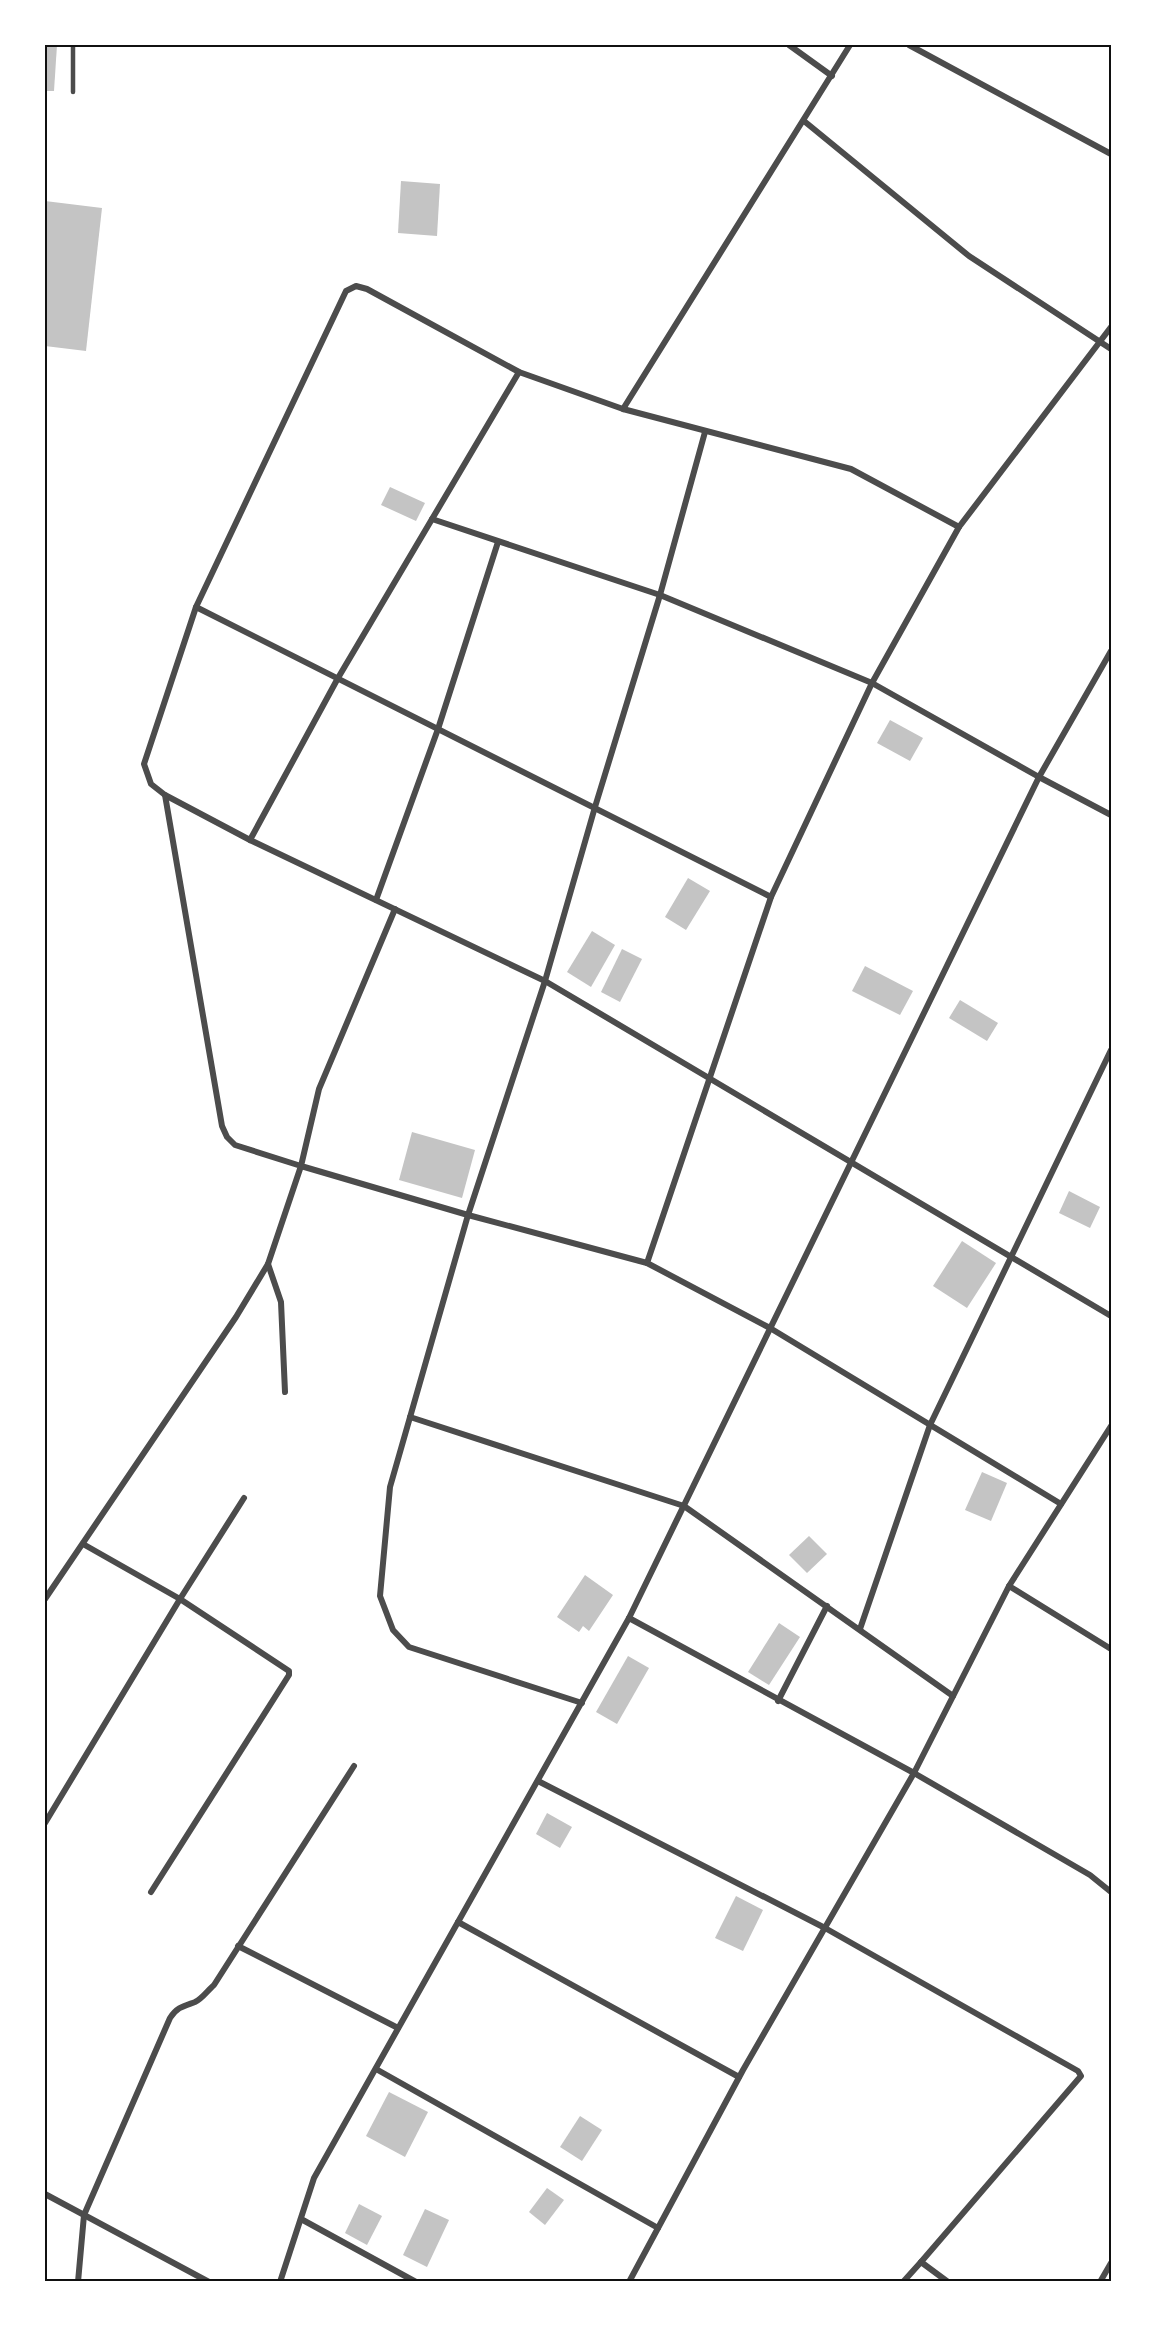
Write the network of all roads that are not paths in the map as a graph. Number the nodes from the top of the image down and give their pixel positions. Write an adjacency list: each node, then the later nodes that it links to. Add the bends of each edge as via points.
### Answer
1 (73, 45): 6 (lane)
2 (789, 45): 5 (street)
3 (850, 45): 5 (street)
4 (909, 45): 8 (street)
5 (832, 76): 7 (street)
6 (73, 92)
7 (804, 121): 10 (street, via 969,256); 13 (street)
8 (1111, 154)
9 (1111, 327): 10 (street)
10 (1099, 343): 11 (street); 16 (street)
11 (1111, 349)
12 (519, 372): 13 (street); 15 (street); 19 (street, via 367,288 356,286 346,291)
13 (623, 409): 14 (street)
14 (705, 432): 16 (street, via 851,469); 18 (street)
15 (432, 519): 17 (street); 21 (street)
16 (959, 527): 22 (street)
17 (498, 542): 18 (street); 23 (street)
18 (660, 595): 22 (street); 26 (street)
19 (196, 607): 21 (street); 25 (street, via 144,764 151,784)
20 (1111, 651): 24 (street)
21 (338, 678): 23 (street); 28 (street)
22 (872, 683): 24 (street); 29 (street)
23 (438, 729): 26 (street); 30 (street)
24 (1039, 777): 27 (street); 35 (street)
25 (165, 795): 28 (street); 36 (street, via 226,1137 235,1145)
26 (595, 807): 29 (street); 32 (street)
27 (1111, 815)
28 (250, 840): 30 (street)
29 (771, 897): 34 (street)
30 (376, 900): 31 (street)
31 (394, 909): 32 (street); 36 (street, via 319,1089)
32 (545, 981): 34 (street); 37 (street)
33 (1111, 1050): 38 (street)
34 (710, 1079): 35 (street); 39 (street)
35 (851, 1162): 38 (street); 42 (street)
36 (301, 1166): 37 (street); 40 (street)
37 (468, 1215): 39 (street); 44 (street)
38 (1012, 1258): 41 (street); 45 (street)
39 (647, 1263): 42 (street)
40 (268, 1264): 43 (street, via 281,1302); 50 (street)
41 (1111, 1316)
42 (770, 1328): 45 (street); 49 (street)
43 (285, 1392)
44 (410, 1417): 49 (street); 60 (street, via 390,1487 380,1596 393,1629 409,1647)
45 (930, 1425): 48 (street); 56 (street)
46 (1111, 1426): 48 (street)
47 (244, 1498): 53 (street)
48 (1061, 1504): 51 (street)
49 (684, 1506): 54 (street); 55 (street)
50 (82, 1544): 52 (street); 53 (street)
51 (1009, 1586): 57 (street); 58 (street)
52 (45, 1599)
53 (180, 1599): 64 (street); 65 (street, via 286,1667 289,1675)
54 (827, 1606): 56 (street); 59 (street)
55 (629, 1618): 59 (street); 60 (street)
56 (860, 1629): 58 (street)
57 (1111, 1649)
58 (953, 1696): 62 (street)
59 (778, 1701): 62 (street)
60 (582, 1703): 63 (street)
61 (354, 1766): 69 (street)
62 (914, 1773): 66 (street, via 1090,1875); 68 (street)
63 (538, 1781): 67 (street); 68 (street)
64 (45, 1823)
65 (151, 1892)
66 (1111, 1892)
67 (458, 1922): 70 (street); 72 (street)
68 (825, 1928): 72 (street); 77 (street, via 1081,2074)
69 (238, 1946): 70 (street); 74 (street, via 214,1985 197,2001 175,2010 170,2018)
70 (398, 2028): 71 (street)
71 (376, 2069): 75 (street, via 314,2178); 76 (street)
72 (739, 2077): 76 (street)
73 (45, 2194): 74 (street)
74 (84, 2215): 79 (street); 80 (street)
75 (301, 2219): 81 (street); 82 (street)
76 (658, 2228): 83 (street)
77 (921, 2262): 84 (street); 85 (street)
78 (1111, 2263): 86 (street)
79 (78, 2282)
80 (209, 2282)
81 (280, 2282)
82 (416, 2282)
83 (629, 2282)
84 (903, 2282)
85 (948, 2282)
86 (1100, 2282)

